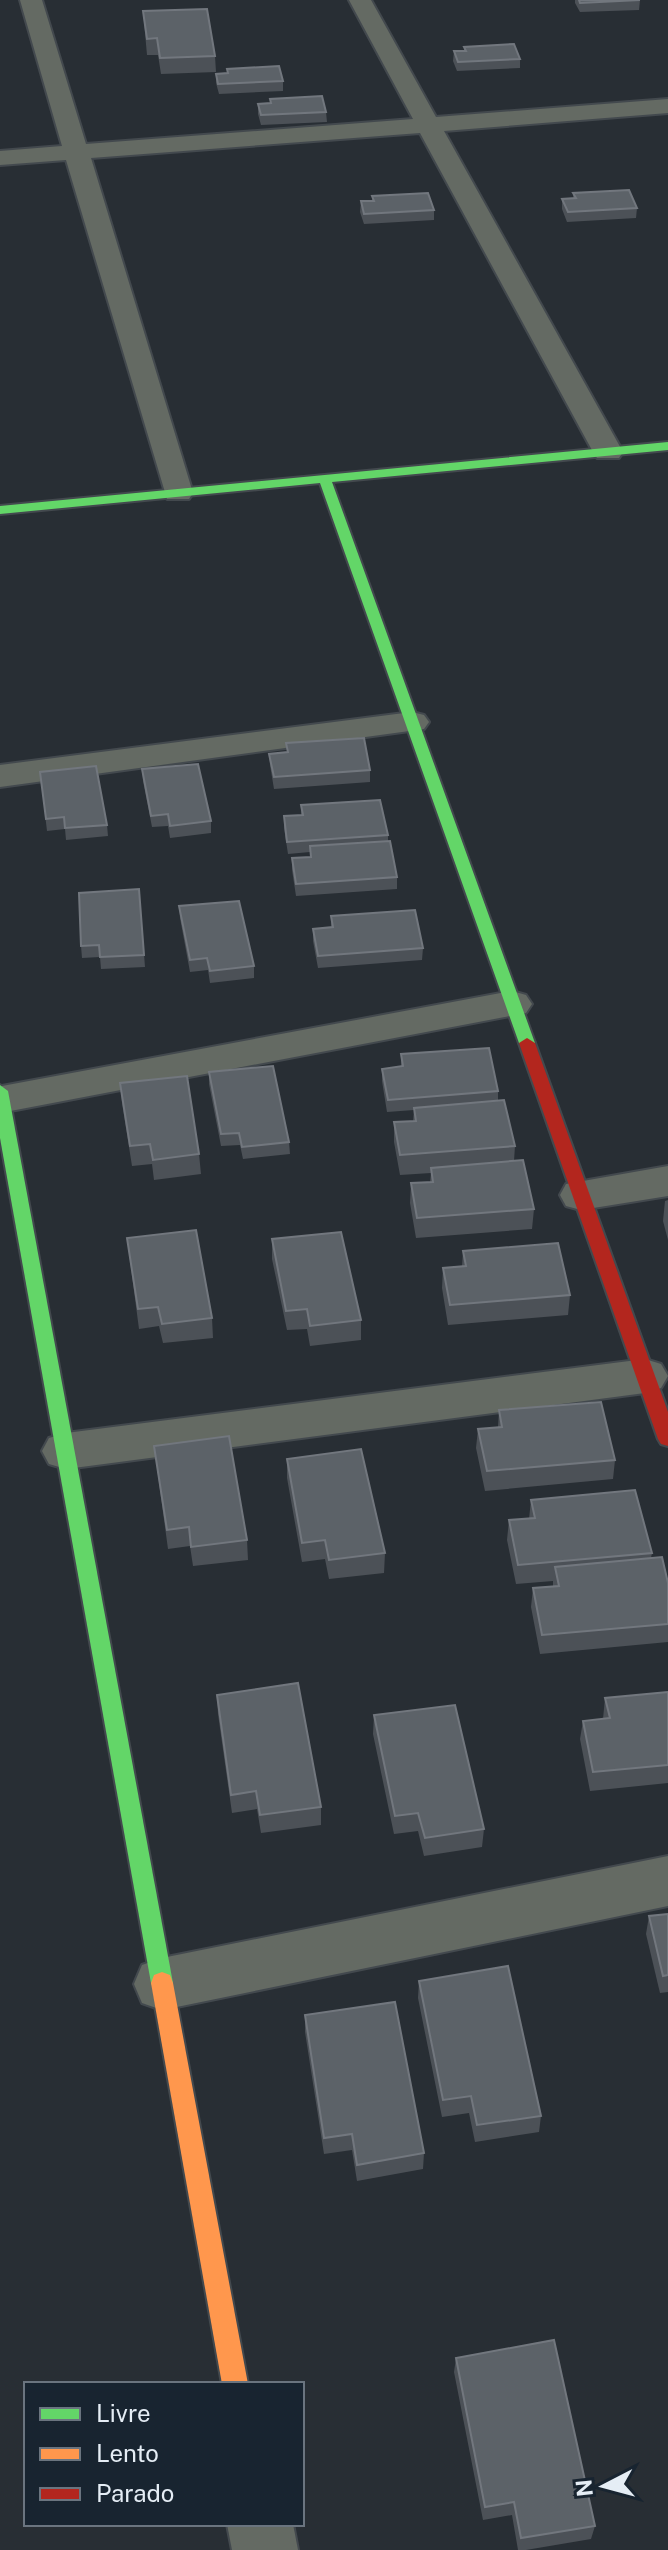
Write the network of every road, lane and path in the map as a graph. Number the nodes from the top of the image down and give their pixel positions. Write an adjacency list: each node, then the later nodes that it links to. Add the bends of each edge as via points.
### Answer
1 (31, 0): 5 (street)
2 (360, 0): 4 (street)
3 (668, 106): 4 (street)
4 (428, 125): 5 (street); 8 (street)
5 (76, 152): 6 (street); 10 (street)
6 (0, 158)
7 (668, 446): 8 (street)
8 (608, 452): 9 (street)
9 (325, 479): 10 (street); 12 (street)
10 (178, 493): 11 (street)
11 (0, 510)
12 (412, 722): 13 (street); 14 (street)
13 (0, 776)
14 (512, 1004): 15 (street); 17 (street)
15 (1, 1096): 20 (street)
16 (668, 1181): 17 (street)
17 (581, 1195): 18 (street)
18 (645, 1376): 19 (street); 20 (street)
19 (668, 1439)
20 (66, 1451): 22 (street)
21 (668, 1881): 22 (street)
22 (162, 1984): 23 (street)
23 (235, 2382)
24 (260, 2526): 25 (street)
25 (265, 2550)

